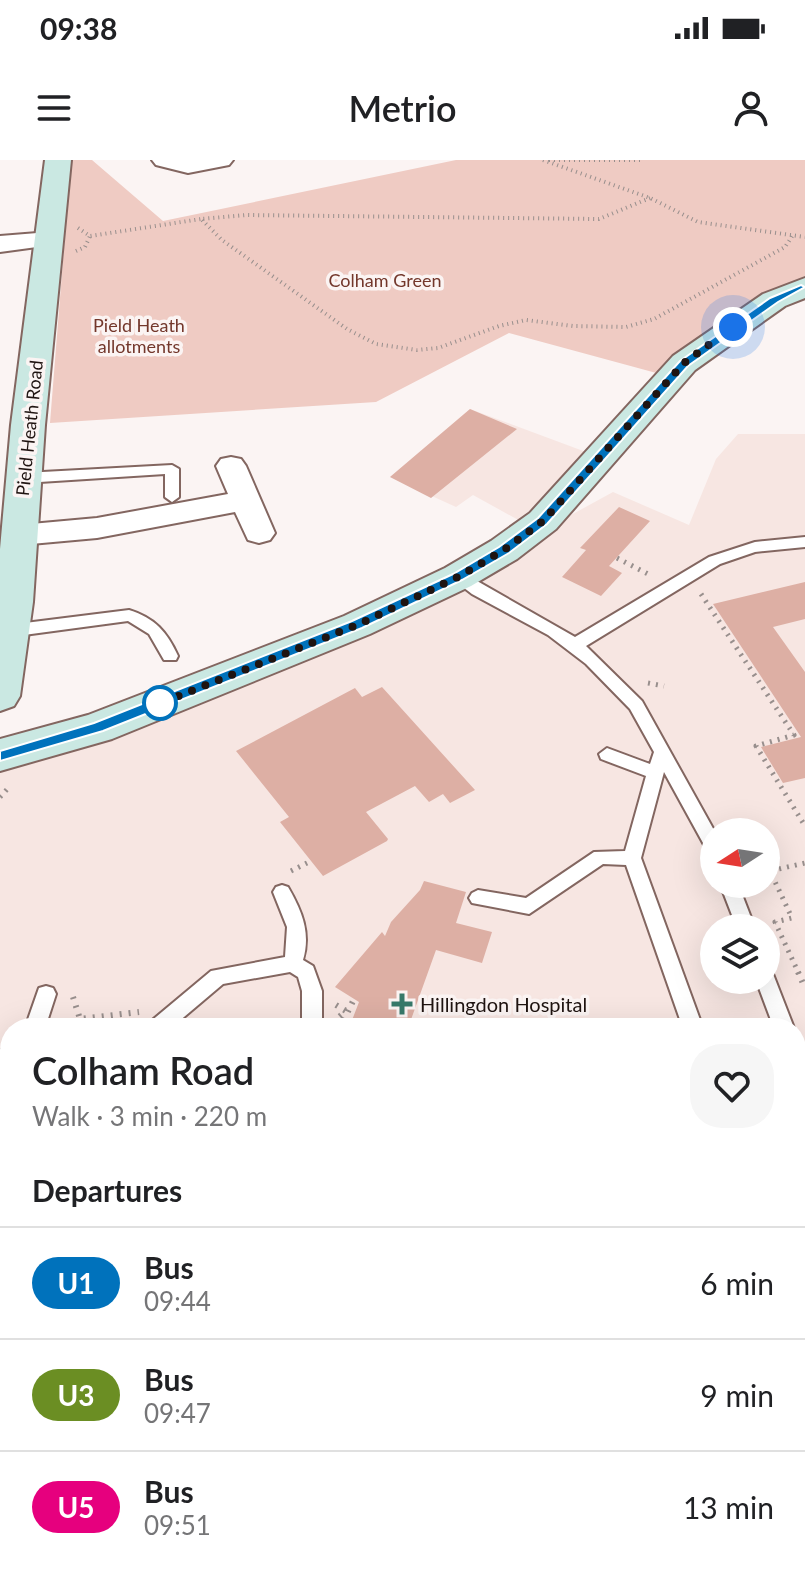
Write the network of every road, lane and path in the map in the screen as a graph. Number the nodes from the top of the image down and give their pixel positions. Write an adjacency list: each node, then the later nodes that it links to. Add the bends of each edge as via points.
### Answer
1 (58, 160): 8 (street, Pield Heath Road)
2 (164, 160): 3 (street, via 188,166)
3 (221, 160)
4 (544, 160): 5 (path); 6 (path)
5 (642, 160)
6 (650, 198): 7 (path, via 599,219); 9 (path, via 698,222)
7 (201, 219): 8 (path, via 90,236 77,228); 9 (path, via 222,240 347,329 376,344 417,350 526,320 626,327 654,319 785,247)
8 (59, 233): 11 (street); 14 (street, Pield Heath Road)
9 (793, 235): 10 (path)
10 (805, 237)
11 (0, 244)
12 (805, 287): 21 (street, via 774,300 692,356 543,521)
13 (231, 466): 16 (street)
14 (24, 478): 15 (lane, via 172,469); 18 (street, Pield Heath Road)
15 (172, 497)
16 (244, 501): 17 (street); 18 (street, via 97,528)
17 (259, 533)
18 (20, 535): 24 (street, Pield Heath Road)
19 (805, 542): 22 (lane, via 755,546 722,556)
20 (617, 558): 22 (path)
21 (458, 577): 25 (lane); 32 (street, via 357,625 112,722)
22 (668, 584): 25 (lane)
23 (698, 590): 35 (path, via 794,735 756,746)
24 (8, 612): 26 (lane, via 129,615 147,621 161,634); 29 (street, Pield Heath Road)
25 (573, 646): 31 (lane, via 636,705)
26 (170, 656)
27 (642, 681): 28 (path)
28 (664, 686)
29 (0, 696)
30 (607, 754): 33 (lane)
31 (661, 754): 33 (lane); 34 (lane)
32 (0, 755)
33 (656, 773): 36 (lane)
34 (700, 822)
35 (805, 826)
36 (632, 858): 39 (lane, via 600,857 529,906); 53 (lane)
37 (805, 863): 41 (path, via 770,871 792,918 775,922)
38 (282, 892): 40 (lane, via 295,914 299,948)
39 (478, 898)
40 (292, 964): 46 (lane, via 218,977); 51 (lane, via 306,972)
41 (805, 988)
42 (70, 990): 48 (path)
43 (46, 994): 47 (lane)
44 (771, 994): 54 (lane)
45 (354, 999): 52 (path)
46 (183, 1006): 49 (path); 50 (lane)
47 (38, 1018)
48 (80, 1018)
49 (88, 1018)
50 (169, 1018)
51 (312, 1018)
52 (345, 1018)
53 (689, 1018)
54 (780, 1018)

